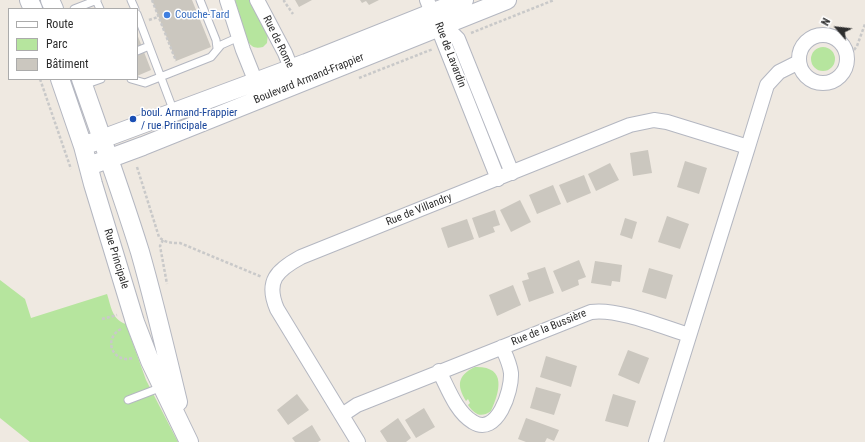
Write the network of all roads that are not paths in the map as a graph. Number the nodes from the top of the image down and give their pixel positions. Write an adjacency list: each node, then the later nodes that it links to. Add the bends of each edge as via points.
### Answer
1 (97, 0): 7 (lane)
2 (200, 0): 12 (lane)
3 (227, 0): 10 (street)
4 (257, 0): 15 (street, Rue de Rome)
5 (464, 0): 8 (street, Boulevard Armand-Frappier)
6 (507, 0): 8 (street, Boulevard Armand-Frappier)
7 (77, 8)
8 (436, 16): 15 (street, Boulevard Armand-Frappier); 29 (street, Rue de Lavardin, via 458,39); 30 (street, Rue de Lavardin)
9 (138, 17): 11 (lane)
10 (239, 38): 12 (lane); 20 (street)
11 (149, 46): 13 (lane); 16 (lane)
12 (217, 48): 16 (lane, via 211,57)
13 (138, 52)
14 (799, 62): 26 (street, via 779,72 768,85)
15 (295, 76): 20 (street, Boulevard Armand-Frappier); 22 (street, Boulevard Armand-Frappier)
16 (161, 77): 19 (lane, via 145,83); 23 (lane)
17 (60, 80): 25 (street, Rue Principale)
18 (95, 80): 21 (lane)
19 (134, 80)
20 (255, 81): 22 (street); 23 (street, Boulevard Armand-Frappier)
21 (83, 82): 24 (street, Rue Principale)
22 (262, 98): 27 (street, Boulevard Armand-Frappier)
23 (174, 112): 24 (street, Boulevard Armand-Frappier)
24 (103, 140): 25 (street, Boulevard Armand-Frappier); 27 (street, Rue Principale)
25 (83, 146): 28 (street, Rue Principale)
26 (748, 147): 29 (street, Rue de Villandry, via 667,122 647,121 630,125); 31 (street)
27 (109, 159): 28 (street, Boulevard Armand-Frappier); 34 (street, Rue Principale, via 141,258)
28 (89, 166): 34 (street, Rue Principale, via 135,322 150,361)
29 (512, 174): 30 (street, Rue de Villandry)
30 (498, 179): 36 (street, Rue de Villandry, via 301,257 277,274 271,294 277,309)
31 (689, 335): 32 (street, Rue de la Bussière, via 626,315 599,311 585,314); 39 (street)
32 (502, 347): 33 (street, Rue de la Bussière); 33 (street, Rue de la Bussière, via 509,362 511,379 501,412 488,424 472,422 462,412)
33 (439, 371): 36 (street, Rue de la Bussière, via 357,405)
34 (167, 384): 35 (lane); 37 (street, Rue Principale)
35 (128, 400)
36 (342, 415): 38 (street, Rue de Villandry)
37 (187, 438)
38 (358, 442)
39 (656, 442)

